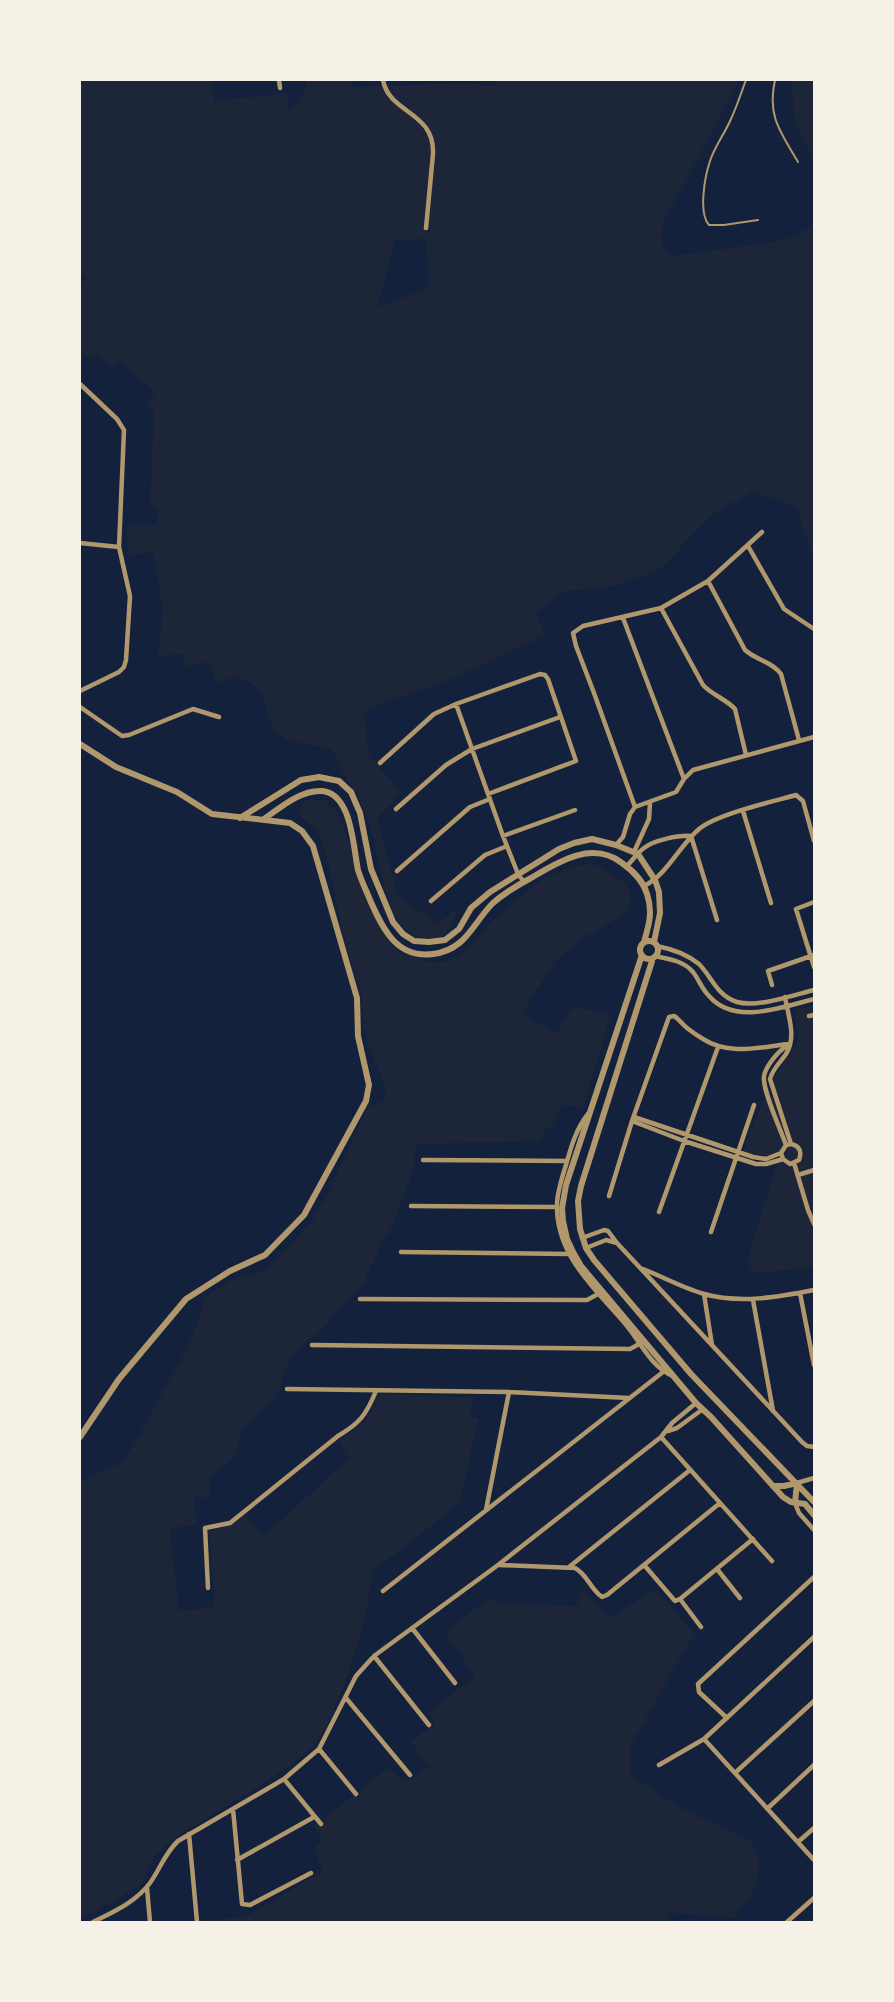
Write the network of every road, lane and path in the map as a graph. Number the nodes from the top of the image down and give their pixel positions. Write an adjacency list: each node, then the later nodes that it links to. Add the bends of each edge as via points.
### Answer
1 (279, 80): 5 (street)
2 (383, 80): 8 (street, via 390,96 431,134 434,144)
3 (746, 80): 7 (lane, via 710,160 704,186 705,220 710,225)
4 (775, 80): 6 (lane, via 771,106)
5 (280, 88)
6 (798, 162)
7 (758, 220)
8 (426, 228)
9 (80, 384): 13 (street, via 124,430)
10 (762, 532): 12 (street)
11 (80, 543): 13 (street)
12 (748, 546): 14 (street); 17 (street, via 783,609)
13 (119, 547): 18 (street, via 130,596 125,666)
14 (708, 581): 15 (street); 24 (street, via 745,650 782,674)
15 (661, 608): 16 (street); 27 (street, via 703,685 735,709)
16 (622, 618): 29 (street); 32 (street, via 583,626 573,633)
17 (814, 628)
18 (80, 691)
19 (456, 704): 22 (street, via 540,674 546,675); 26 (street); 28 (street, via 434,714)
20 (80, 707): 21 (street, via 122,736 193,709)
21 (219, 717)
22 (560, 717): 26 (street); 30 (street, via 576,761)
23 (814, 737): 24 (street)
24 (799, 740): 27 (street)
25 (80, 744): 36 (street, via 116,767 177,792 212,814)
26 (472, 749): 30 (street); 33 (street, via 446,765)
27 (746, 755): 29 (street, via 693,770)
28 (380, 763)
29 (684, 779): 31 (street, via 676,792)
30 (489, 796): 38 (street); 46 (street, via 470,807)
31 (650, 803): 32 (street); 43 (street, via 648,823)
32 (635, 807): 41 (street)
33 (396, 808)
34 (575, 810): 38 (street)
35 (743, 811): 39 (street, via 709,822); 40 (street, via 796,795 803,801); 54 (street)
36 (240, 818): 37 (street); 48 (street, via 301,780 319,777 339,781 351,792 360,813 371,869 393,922 414,941 445,940 459,928 471,908)
37 (263, 819): 50 (street, via 301,795 320,791 340,801 349,819 359,873 382,928 410,952 449,951 467,937 494,903); 119 (street, via 290,822 312,846 357,998 358,1036 369,1085 366,1101 304,1215 265,1255 230,1271 186,1299 119,1379)
38 (503, 836): 42 (street)
39 (691, 837): 43 (street, via 676,836); 49 (street); 55 (street)
40 (814, 841)
41 (616, 845): 43 (street); 44 (street, via 592,839 574,843)
42 (507, 846): 48 (street); 52 (street, via 485,855)
43 (636, 853): 45 (street); 49 (street)
44 (537, 863): 47 (street); 48 (street)
45 (627, 866): 47 (street, via 600,853 582,854); 51 (street)
46 (397, 871)
47 (543, 871): 50 (street)
48 (518, 874): 50 (street)
49 (655, 880): 51 (street); 57 (street, via 660,913)
50 (524, 882)
51 (644, 886): 56 (street, via 651,914)
52 (431, 901)
53 (814, 902): 59 (street, via 796,909)
54 (771, 903)
55 (717, 920)
56 (644, 942): 57 (street); 58 (street)
57 (656, 944): 60 (street, via 658,951); 64 (street, via 689,957 721,993 738,1003)
58 (642, 955): 60 (street); 70 (street)
59 (813, 955): 61 (street); 62 (street, via 768,971)
60 (654, 957): 66 (street, via 683,964 709,997 733,1011 748,1013); 89 (street, via 580,1186 578,1218)
61 (814, 967)
62 (772, 985)
63 (814, 990): 64 (street)
64 (785, 997): 66 (street)
65 (814, 999): 66 (street)
66 (787, 1006): 67 (street, via 792,1032)
67 (789, 1044): 68 (street, via 747,1050); 74 (street, via 764,1074 764,1085)
68 (718, 1047): 71 (street, via 674,1016 669,1017); 72 (street)
69 (754, 1105): 76 (street)
70 (588, 1113): 79 (street, via 579,1124); 102 (street, via 562,1208 567,1239 581,1266)
71 (633, 1119): 72 (street); 73 (street); 83 (street)
72 (686, 1135): 73 (street); 76 (street)
73 (684, 1141): 76 (street); 86 (street)
74 (788, 1145): 75 (street); 80 (street, via 796,1145 800,1150 799,1160)
75 (781, 1153): 76 (street, via 766,1159); 77 (street)
76 (736, 1154): 77 (street, via 756,1164); 88 (street)
77 (783, 1159): 80 (street)
78 (423, 1160): 79 (street)
79 (567, 1161): 85 (street)
80 (794, 1163): 82 (street)
81 (814, 1170): 82 (street)
82 (798, 1175): 87 (street)
83 (609, 1196)
84 (411, 1206): 85 (street)
85 (557, 1207): 93 (street)
86 (659, 1212)
87 (814, 1224)
88 (711, 1232)
89 (582, 1238): 90 (street, via 606,1230); 91 (street)
90 (617, 1243): 91 (street, via 606,1240); 94 (street)
91 (586, 1248): 101 (street)
92 (401, 1252): 93 (street)
93 (569, 1254): 97 (street)
94 (641, 1268): 98 (street); 103 (street)
95 (814, 1290): 96 (street)
96 (800, 1293): 100 (street); 105 (street)
97 (598, 1294): 99 (street, via 587,1300); 102 (street)
98 (704, 1294): 100 (street); 103 (street)
99 (360, 1299)
100 (753, 1299): 116 (street)
101 (655, 1332): 102 (street); 107 (street)
102 (643, 1341): 104 (street, via 630,1349); 106 (street); 108 (street)
103 (712, 1345): 116 (street)
104 (312, 1346)
105 (814, 1365)
106 (663, 1372): 108 (street); 112 (street)
107 (691, 1374): 108 (street, via 688,1380); 114 (street)
108 (677, 1380): 113 (street)
109 (287, 1389): 110 (street)
110 (376, 1391): 111 (street); 139 (street, via 355,1426 230,1523 205,1528)
111 (509, 1392): 112 (street); 129 (street)
112 (629, 1398): 129 (street)
113 (696, 1403): 115 (street); 118 (street)
114 (722, 1407): 117 (street); 124 (street)
115 (703, 1409): 117 (street); 118 (street)
116 (773, 1412): 121 (street, via 807,1446)
117 (711, 1417): 125 (street)
118 (668, 1431): 120 (street)
119 (80, 1437)
120 (661, 1437): 122 (street); 134 (street)
121 (814, 1447)
122 (690, 1470): 127 (street); 136 (street)
123 (814, 1478): 124 (street)
124 (797, 1484): 125 (street); 126 (street); 128 (street)
125 (773, 1486): 128 (street, via 786,1500)
126 (814, 1502)
127 (720, 1503): 132 (street); 135 (street)
128 (795, 1503): 130 (street, via 805,1504); 131 (street)
129 (486, 1510): 140 (street)
130 (814, 1515)
131 (814, 1530)
132 (753, 1539): 133 (street); 137 (street)
133 (772, 1561)
134 (498, 1565): 136 (street); 144 (street)
135 (645, 1566): 136 (street, via 602,1597 579,1570); 142 (street, via 672,1599)
136 (569, 1568)
137 (717, 1569): 141 (street); 142 (street)
138 (814, 1577): 150 (street, via 699,1684 699,1692)
139 (208, 1588)
140 (383, 1591)
141 (740, 1598)
142 (680, 1599): 143 (street)
143 (701, 1627)
144 (412, 1628): 146 (street); 147 (street)
145 (814, 1636): 150 (street)
146 (374, 1656): 148 (street, via 356,1676); 151 (street)
147 (455, 1683)
148 (346, 1698): 153 (street); 157 (street)
149 (814, 1701): 156 (street)
150 (727, 1718): 152 (street)
151 (429, 1725)
152 (704, 1739): 154 (street); 156 (street)
153 (318, 1749): 158 (street); 159 (street)
154 (659, 1765)
155 (814, 1765): 160 (street)
156 (736, 1772): 160 (street)
157 (410, 1775)
158 (284, 1779): 161 (street); 162 (street)
159 (356, 1794)
160 (768, 1808): 166 (street)
161 (233, 1809): 165 (street); 167 (street)
162 (314, 1817): 163 (street); 167 (street)
163 (321, 1824)
164 (814, 1827): 166 (street)
165 (189, 1834): 170 (street, via 170,1849); 176 (street)
166 (798, 1842): 168 (street)
167 (237, 1860): 169 (street, via 242,1904 250,1905)
168 (814, 1860)
169 (311, 1873)
170 (147, 1887): 172 (street); 175 (street)
171 (814, 1898): 177 (street)
172 (104, 1916): 173 (street); 174 (street)
173 (93, 1923)
174 (105, 1923)
175 (150, 1923)
176 (196, 1923)
177 (787, 1923)

